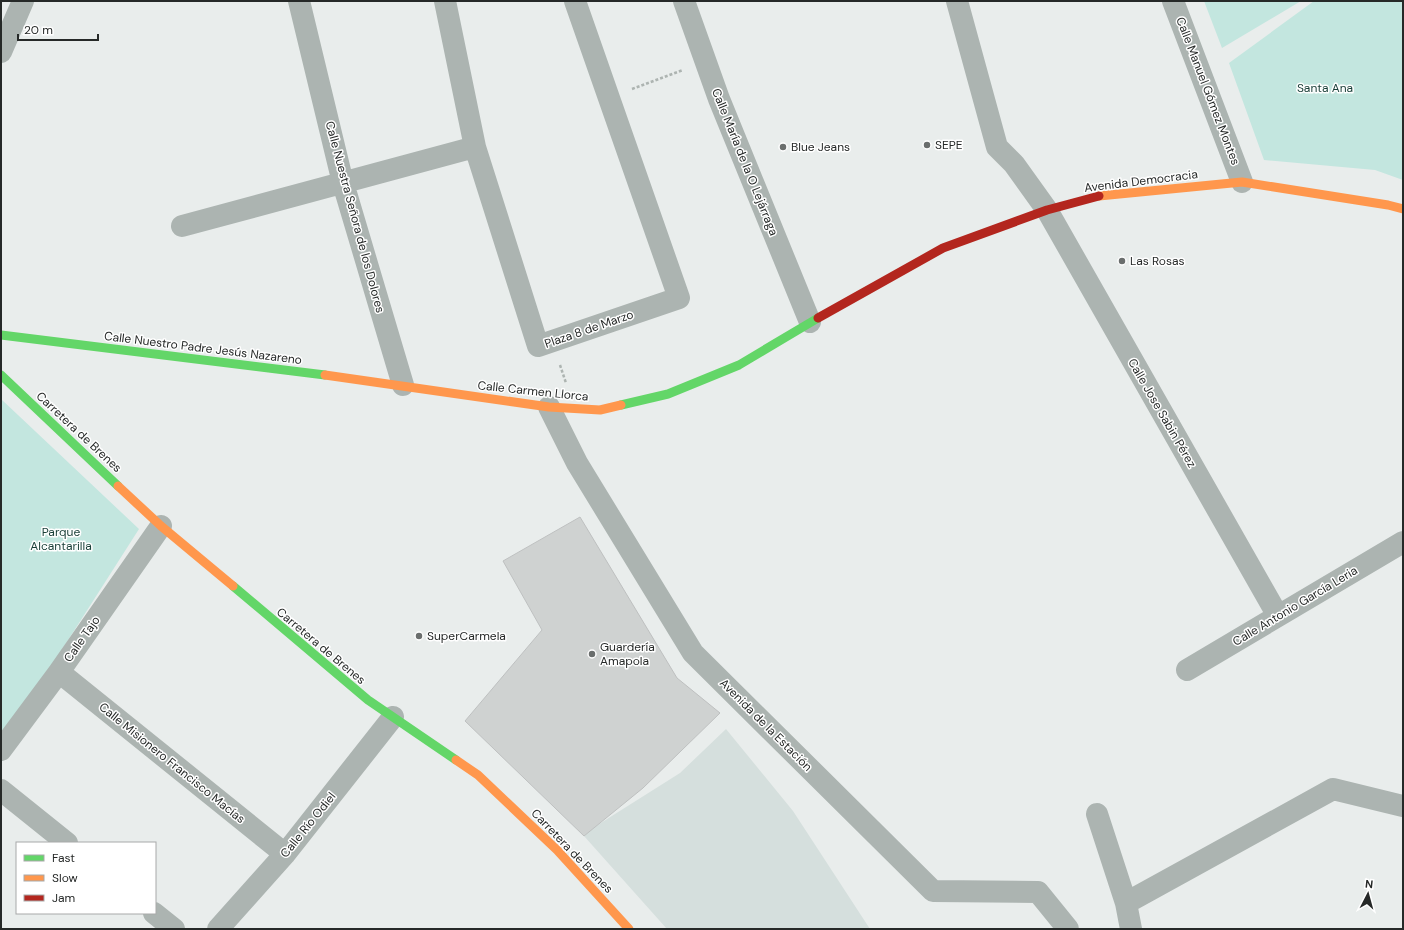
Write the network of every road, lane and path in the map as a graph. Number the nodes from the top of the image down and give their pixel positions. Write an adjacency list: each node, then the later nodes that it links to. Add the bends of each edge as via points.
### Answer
1 (23, 1): 8 (street)
2 (300, 1): 13 (street, Calle Nuestra Señora de los Dolores)
3 (445, 1): 11 (street, Plaza 8 de Marzo)
4 (575, 1): 10 (street, Plaza 8 de Marzo)
5 (684, 1): 9 (street, Calle María de la O Lejárraga)
6 (957, 1): 15 (street, Calle Jose Sabin Pérez, via 997,147 1014,164)
7 (1174, 1): 12 (street, Calle Manuel Gómez Montes)
8 (1, 52)
9 (705, 62): 10 (path); 17 (street, Calle María de la O Lejárraga)
10 (609, 98): 19 (street, Plaza 8 de Marzo, via 680,298)
11 (475, 147): 13 (street); 19 (street, Plaza 8 de Marzo, via 538,346)
12 (1242, 182): 14 (street, Avenida Democracia); 15 (street, Avenida Democracia, via 1091,197)
13 (343, 183): 16 (street); 21 (street, Calle Nuestra Señora de los Dolores)
14 (1403, 209)
15 (1047, 210): 17 (street, Avenida Democracia, via 943,248); 26 (street, Calle Jose Sabin Pérez)
16 (182, 226)
17 (810, 322): 23 (street, Calle Carmen Llorca, via 739,365 668,394 600,410)
18 (1, 335): 21 (street, Calle Nuestro Padre Jesús Nazareno)
19 (553, 342): 23 (path)
20 (1, 375): 24 (street, Carretera de Brenes)
21 (403, 386): 22 (street, Calle Carmen Llorca)
22 (549, 407): 23 (street, Calle Carmen Llorca); 41 (street, Avenida de la Estación, via 578,463 693,653 933,891 1038,892)
23 (574, 408)
24 (161, 526): 28 (street, Calle Tajo); 29 (street, Carretera de Brenes, via 368,700)
25 (1403, 542): 26 (street, Calle Antonio García Leria)
26 (1278, 616): 27 (street, Calle Antonio García Leria)
27 (1187, 670)
28 (59, 672): 30 (street, Calle Tajo); 35 (street, Calle Misionero Francisco Macías)
29 (393, 717): 35 (street, Calle Río Odiel); 40 (street, Carretera de Brenes, via 478,775 557,850)
30 (1, 750)
31 (1, 790): 34 (street)
32 (1403, 806): 36 (street, via 1333,789)
33 (1097, 814): 36 (street)
34 (66, 842)
35 (285, 854): 39 (street, Calle Río Odiel)
36 (1126, 903): 42 (street)
37 (155, 914): 38 (street)
38 (174, 929)
39 (218, 929)
40 (629, 929)
41 (1068, 929)
42 (1132, 929)

